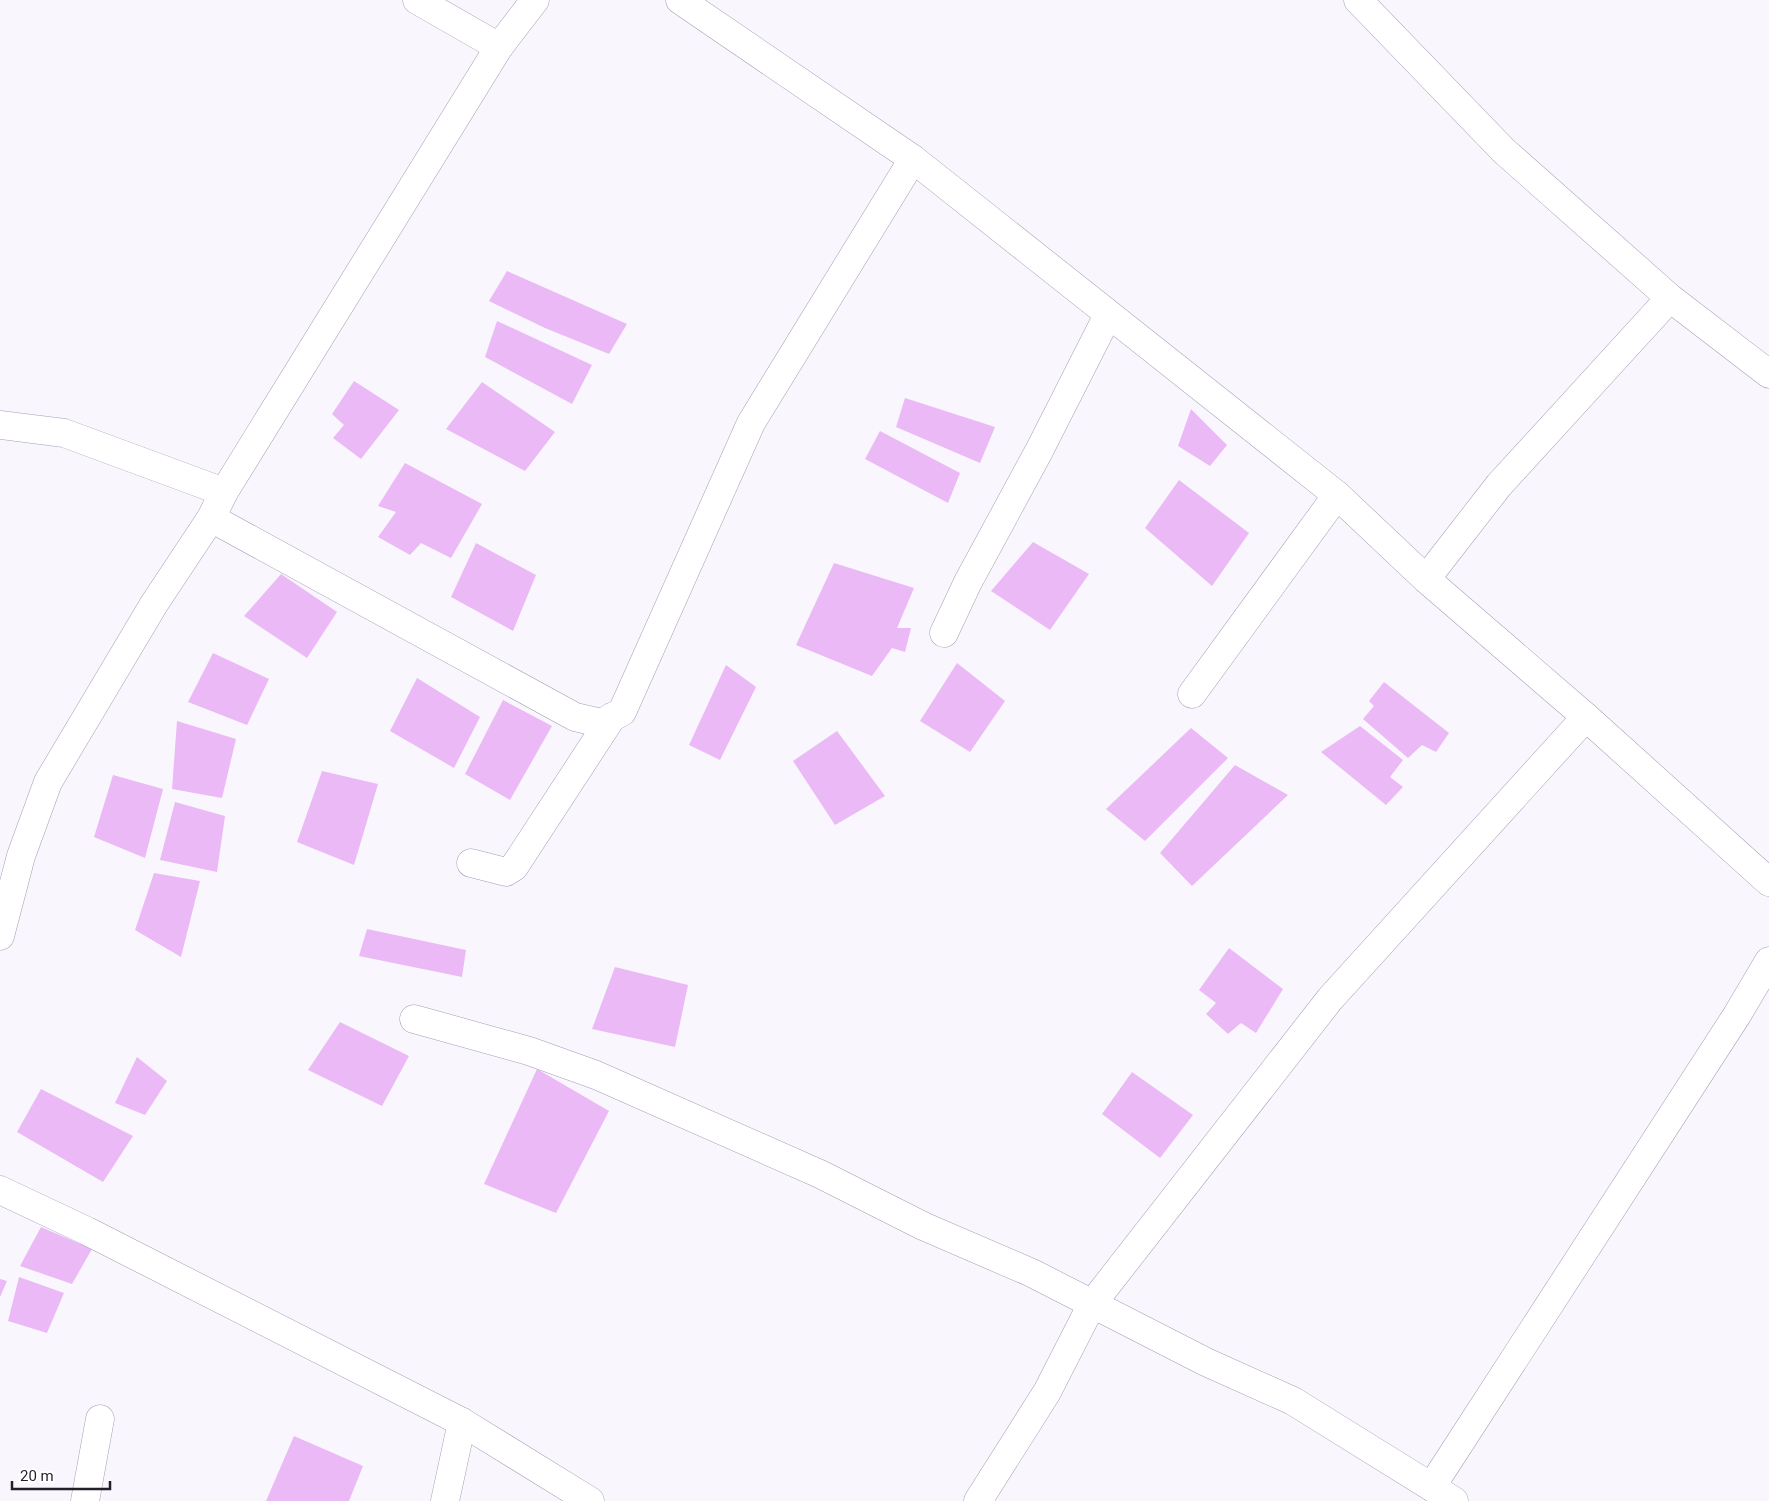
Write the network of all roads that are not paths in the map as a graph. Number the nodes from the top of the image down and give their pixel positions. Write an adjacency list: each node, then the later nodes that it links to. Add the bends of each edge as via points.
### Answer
1 (417, 0): 5 (street)
2 (535, 0): 5 (street)
3 (680, 0): 6 (street)
4 (1358, 0): 7 (street, via 1504,151)
5 (499, 47): 11 (street)
6 (913, 159): 8 (street); 17 (street, via 751,423 622,712)
7 (1670, 298): 9 (street); 14 (street, via 1499,485)
8 (1108, 315): 12 (street); 15 (street)
9 (1769, 374)
10 (0, 424): 11 (street, via 64,433)
11 (224, 492): 13 (street)
12 (1337, 495): 14 (street); 16 (street)
13 (211, 518): 17 (street, via 575,717 601,723); 21 (street, via 154,604 48,782 21,856)
14 (1426, 579): 18 (street)
15 (944, 633)
16 (1192, 694)
17 (612, 717): 19 (street, via 514,867 506,872)
18 (1586, 717): 20 (street); 25 (street, via 1330,999)
19 (471, 863)
20 (1769, 882)
21 (0, 936)
22 (1769, 961): 28 (street)
23 (414, 1018): 25 (street, via 529,1051 596,1076 820,1174 923,1226 1032,1273)
24 (0, 1190): 27 (street)
25 (1092, 1304): 28 (street, via 1206,1362 1293,1401); 32 (street, via 1047,1392)
26 (100, 1419): 29 (street)
27 (462, 1422): 30 (street); 31 (street)
28 (1432, 1486): 33 (street)
29 (85, 1501)
30 (445, 1501)
31 (590, 1501)
32 (978, 1501)
33 (1454, 1501)

